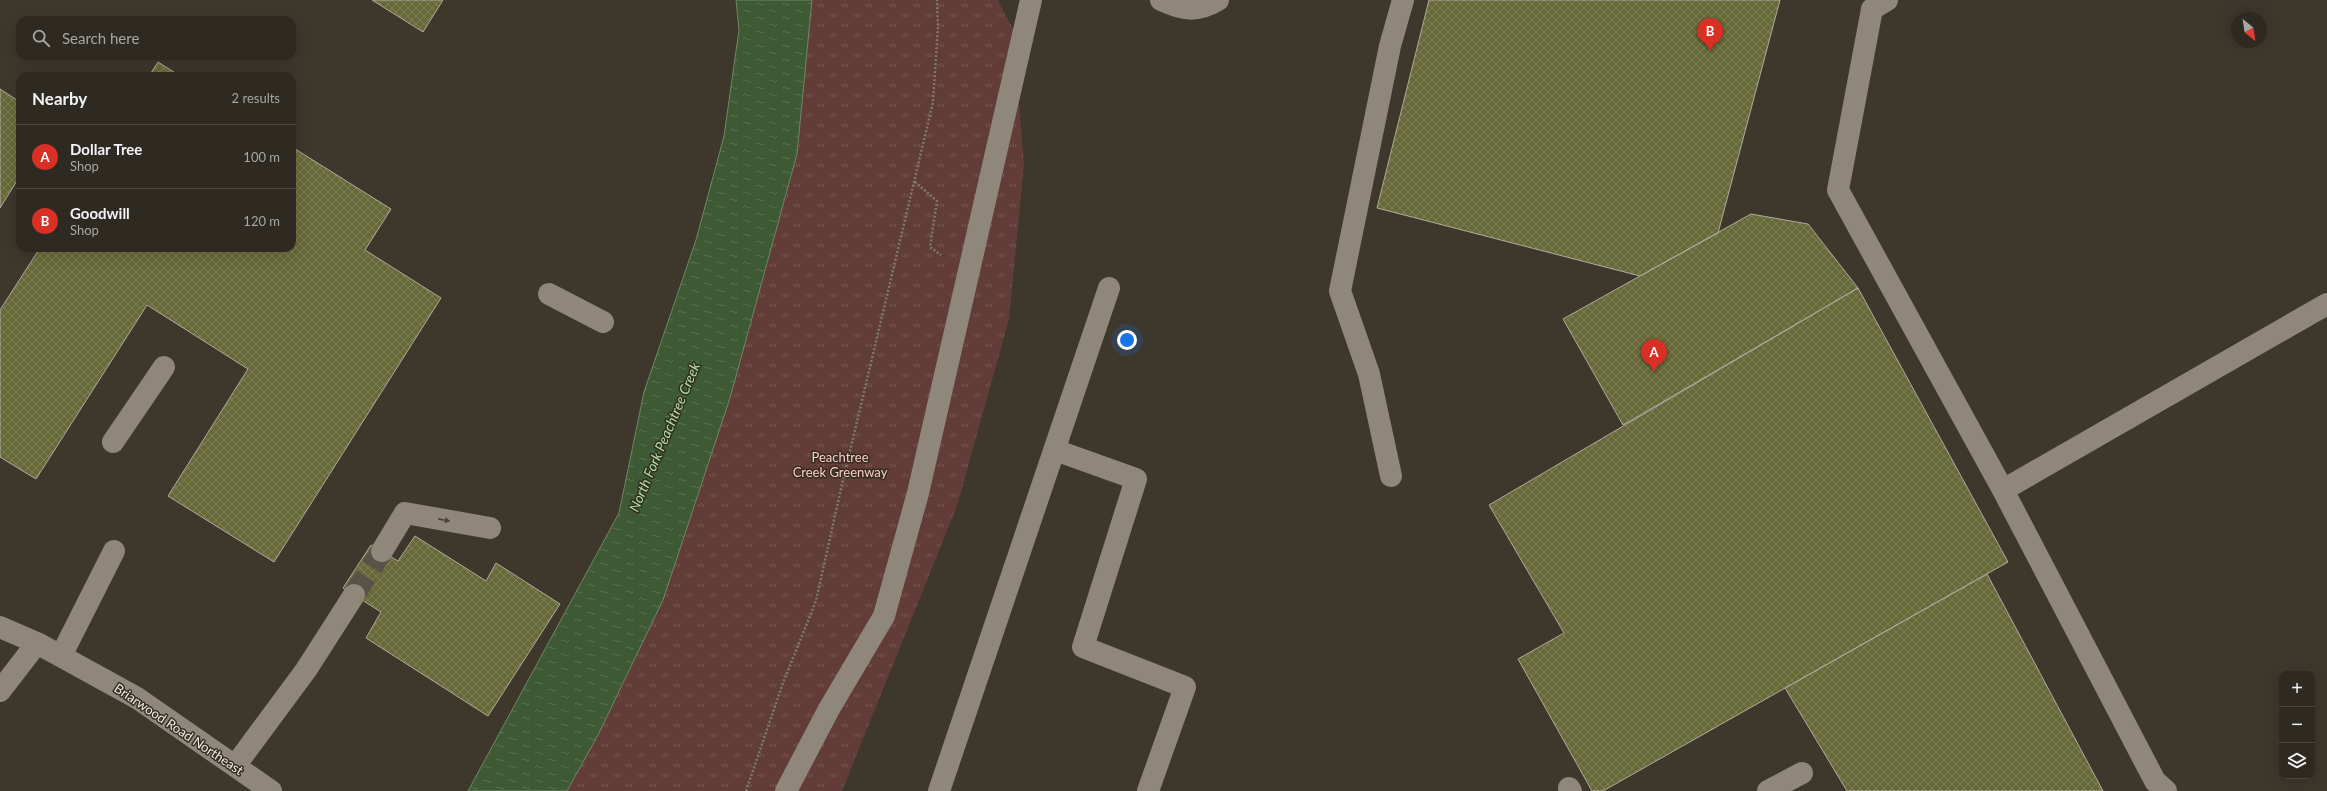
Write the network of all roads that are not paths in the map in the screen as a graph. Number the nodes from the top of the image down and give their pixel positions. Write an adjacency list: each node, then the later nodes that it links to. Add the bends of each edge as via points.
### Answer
1 (1031, 0): 26 (street, via 918,493 884,616 829,709)
2 (1161, 0): 3 (street, via 1183,10 1207,6)
3 (1218, 0)
4 (1403, 0): 13 (street, via 1390,46 1340,291 1369,374)
5 (1887, 0): 14 (street, via 1872,8 1838,190)
6 (1109, 288): 12 (street)
7 (549, 294): 9 (street)
8 (2327, 304): 14 (street)
9 (603, 322)
10 (164, 367): 11 (street)
11 (113, 442)
12 (1055, 450): 27 (street); 28 (street, via 1136,479 1083,647 1185,687)
13 (1391, 476)
14 (2004, 490): 30 (street, via 2155,781)
15 (490, 528): 17 (street, one-way to 15, via 405,513)
16 (114, 551): 21 (street)
17 (382, 552)
18 (354, 595): 23 (street, via 306,670)
19 (0, 627): 20 (street, Briarwood Road Northeast)
20 (37, 643): 21 (street, Briarwood Road Northeast); 22 (street)
21 (61, 656): 23 (street, Briarwood Road Northeast, via 137,698)
22 (0, 691)
23 (235, 766): 25 (street, Briarwood Road Northeast)
24 (1802, 773): 29 (street)
25 (271, 791)
26 (786, 791)
27 (939, 791)
28 (1148, 791)
29 (1768, 791)
30 (2166, 791)

